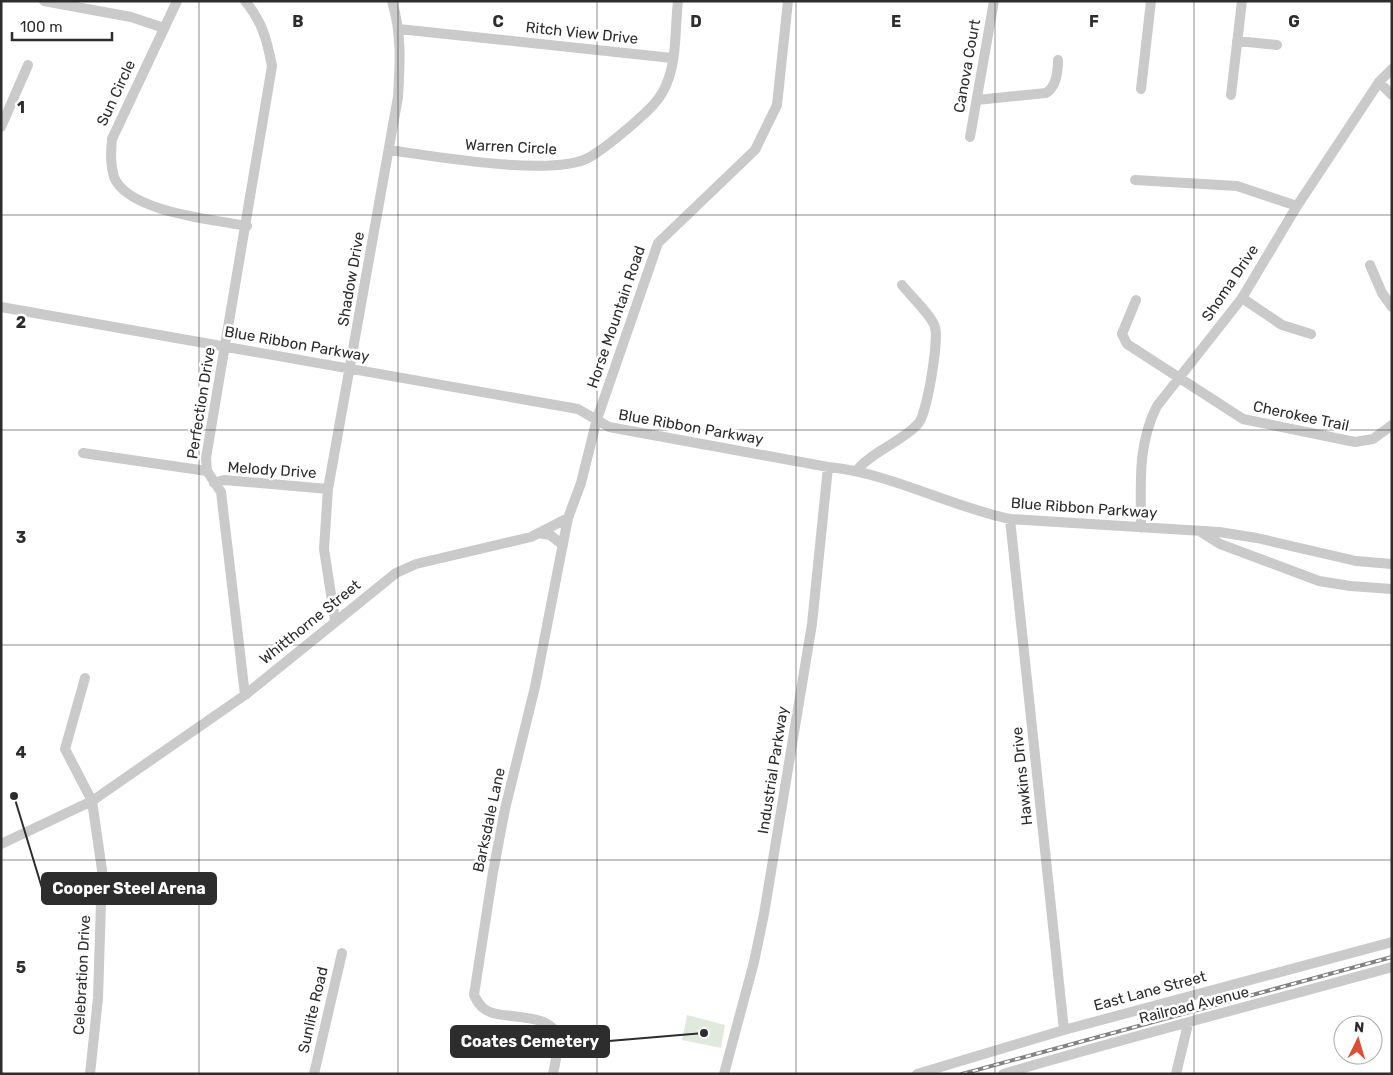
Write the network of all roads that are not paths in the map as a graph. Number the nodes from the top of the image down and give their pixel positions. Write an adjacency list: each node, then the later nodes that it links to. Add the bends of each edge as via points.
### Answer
1 (44, 1): 10 (street, via 131,18)
2 (177, 1): 10 (street, Sun Circle)
3 (245, 1): 28 (street, Perfection Drive, via 256,14 266,35 272,66)
4 (392, 1): 11 (street, Shadow Drive)
5 (678, 1): 14 (street, Warren Circle)
6 (788, 1): 39 (street, Horse Mountain Road, via 777,105 755,150 658,243)
7 (994, 1): 22 (street, Canova Court)
8 (1151, 1): 19 (street)
9 (1242, 1): 12 (street)
10 (164, 28): 28 (street, Sun Circle, via 112,139 110,159 115,178 126,193 147,206)
11 (399, 29): 14 (street, Ritch View Drive); 25 (street, Shadow Drive, via 401,52)
12 (1237, 41): 13 (street); 20 (street)
13 (1277, 45)
14 (672, 58): 25 (street, Warren Circle, via 669,78 655,104 588,158 556,166)
15 (1058, 60): 22 (street, via 1052,86 1046,93)
16 (28, 65): 23 (street)
17 (1392, 69): 18 (street, Shoma Drive)
18 (1379, 82): 21 (street); 27 (street, Shoma Drive)
19 (1140, 89)
20 (1231, 95)
21 (1392, 95)
22 (977, 100): 24 (street, Canova Court)
23 (1, 127)
24 (970, 137)
25 (389, 150): 37 (street, Shadow Drive)
26 (1135, 180): 27 (street, via 1237,186)
27 (1297, 206): 31 (street, Shoma Drive)
28 (246, 226): 36 (street, Perfection Drive)
29 (1370, 265): 34 (street)
30 (902, 285): 43 (street, via 936,330 924,414 919,423 864,461)
31 (1242, 298): 35 (street, via 1282,325); 38 (street, Shoma Drive)
32 (1136, 300): 38 (street, Cherokee Trail, via 1123,337 1132,348)
33 (1, 307): 36 (street, Blue Ribbon Parkway)
34 (1392, 307)
35 (1311, 334)
36 (225, 346): 37 (street, Blue Ribbon Parkway); 44 (street, Perfection Drive, via 206,458)
37 (351, 368): 39 (street, Blue Ribbon Parkway, via 578,409); 46 (street, Shadow Drive)
38 (1179, 379): 40 (street, Cherokee Trail, via 1231,412 1261,424 1355,442 1373,439); 49 (street, Shoma Drive, via 1157,406 1147,426 1141,457)
39 (596, 419): 42 (street, Blue Ribbon Parkway, via 609,427); 47 (street, via 581,483)
40 (1392, 425)
41 (83, 453): 44 (street, Melody Drive)
42 (828, 467): 43 (street, Blue Ribbon Parkway); 68 (street, Industrial Parkway, via 812,624 765,906 754,962)
43 (857, 470): 48 (street, Blue Ribbon Parkway, via 986,514)
44 (207, 471): 45 (street, Perfection Drive)
45 (214, 482): 46 (street, Melody Drive, via 224,480); 57 (street, Perfection Drive, via 220,492)
46 (328, 489): 55 (street, Shadow Drive, via 324,549)
47 (568, 518): 51 (street, Whitthorne Street); 52 (street, Barksdale Lane)
48 (1010, 519): 49 (street, Blue Ribbon Parkway); 64 (street, Hawkins Drive)
49 (1141, 528): 50 (street, Blue Ribbon Parkway)
50 (1200, 531): 53 (street, Blue Ribbon Parkway, via 1257,538 1356,561); 54 (street, Blue Ribbon Parkway, via 1220,544 1319,581)
51 (539, 532): 52 (street, via 550,535); 55 (street, Whitthorne Street, via 531,537 408,566)
52 (563, 545): 67 (street, Barksdale Lane, via 535,687 500,836 474,995 478,1004 487,1011 541,1020 554,1030 558,1037)
53 (1392, 564)
54 (1392, 589)
55 (335, 620): 57 (street, Whitthorne Street)
56 (85, 678): 58 (street, Celebration Drive, via 65,749)
57 (245, 695): 58 (street, Whitthorne Street)
58 (92, 801): 59 (street, Whitthorne Street); 65 (street, Celebration Drive, via 102,870 98,998)
59 (1, 844)
60 (1392, 942): 64 (street, East Lane Street)
61 (342, 954): 66 (street, Sunlite Road)
62 (1392, 967): 63 (street, Railroad Avenue)
63 (1184, 1024): 70 (street, Railroad Avenue); 71 (street, via 1188,1024)
64 (1064, 1030): 69 (street, East Lane Street)
65 (90, 1074)
66 (314, 1074)
67 (553, 1074)
68 (724, 1074)
69 (917, 1074)
70 (1003, 1074)
71 (1176, 1074)

